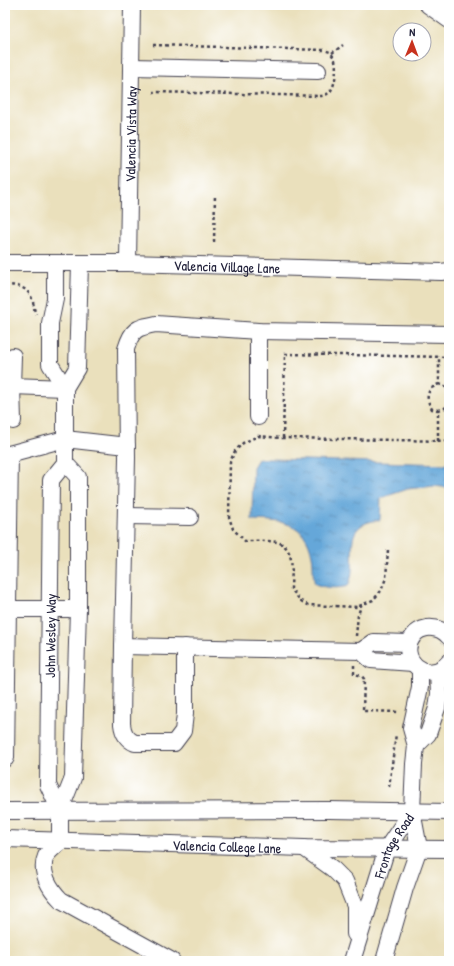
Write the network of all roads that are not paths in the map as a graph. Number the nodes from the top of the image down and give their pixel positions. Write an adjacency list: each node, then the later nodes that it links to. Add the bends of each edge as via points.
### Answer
1 (132, 5): 4 (street, Valencia Vista Way)
2 (428, 5): 3 (street)
3 (449, 20)
4 (132, 67): 5 (street); 9 (street, Valencia Vista Way)
5 (318, 71)
6 (5, 263): 7 (street, Valencia Village Lane)
7 (55, 264): 8 (street, Valencia Village Lane); 15 (street, via 55,299 50,323 50,364)
8 (80, 264): 9 (street, Valencia Village Lane); 15 (street, via 77,368)
9 (128, 264): 10 (street, Valencia Village Lane)
10 (449, 271)
11 (258, 331): 12 (street); 16 (street); 19 (street, via 156,324 140,327 130,336 126,349)
12 (449, 334)
13 (13, 356): 14 (street)
14 (12, 386): 15 (street); 17 (street)
15 (65, 388): 18 (street)
16 (258, 416)
17 (13, 420)
18 (65, 439): 19 (street); 20 (street); 21 (street)
19 (127, 446): 22 (street)
20 (7, 454): 24 (street)
21 (65, 463): 25 (street, John Wesley Way, via 51,480); 26 (street, John Wesley Way, via 78,477)
22 (126, 516): 23 (street); 29 (street)
23 (190, 517)
24 (7, 609): 25 (street); 35 (street)
25 (50, 609): 26 (street); 37 (street, John Wesley Way, via 48,785)
26 (78, 609): 37 (street, John Wesley Way, via 73,778)
27 (449, 637): 28 (street, via 437,628 424,628)
28 (409, 642): 31 (street, via 374,642); 32 (street, via 409,655)
29 (123, 646): 30 (street); 30 (street, via 123,734 134,743 174,743 183,731)
30 (185, 647): 31 (street)
31 (357, 651): 32 (street, via 371,660)
32 (416, 666): 33 (street, via 432,672); 34 (street, via 420,687 411,728)
33 (444, 667): 34 (street, via 437,708 428,734)
34 (416, 746): 38 (street)
35 (5, 758)
36 (5, 811): 37 (street)
37 (60, 811): 38 (street); 41 (street, John Wesley Way)
38 (412, 811): 39 (street); 43 (street, Frontage Road); 44 (street, Frontage Road)
39 (449, 812)
40 (5, 839): 41 (street, Valencia College Lane)
41 (60, 842): 42 (street, Valencia College Lane); 47 (street, via 46,856 45,874 52,891 61,900)
42 (304, 848): 43 (street, Valencia College Lane); 46 (street, via 346,881 355,906)
43 (387, 848): 44 (street, Valencia College Lane); 46 (street, Frontage Road)
44 (419, 848): 45 (street, Valencia College Lane); 48 (street, Frontage Road)
45 (449, 849)
46 (354, 956)
47 (172, 961)
48 (384, 961)

